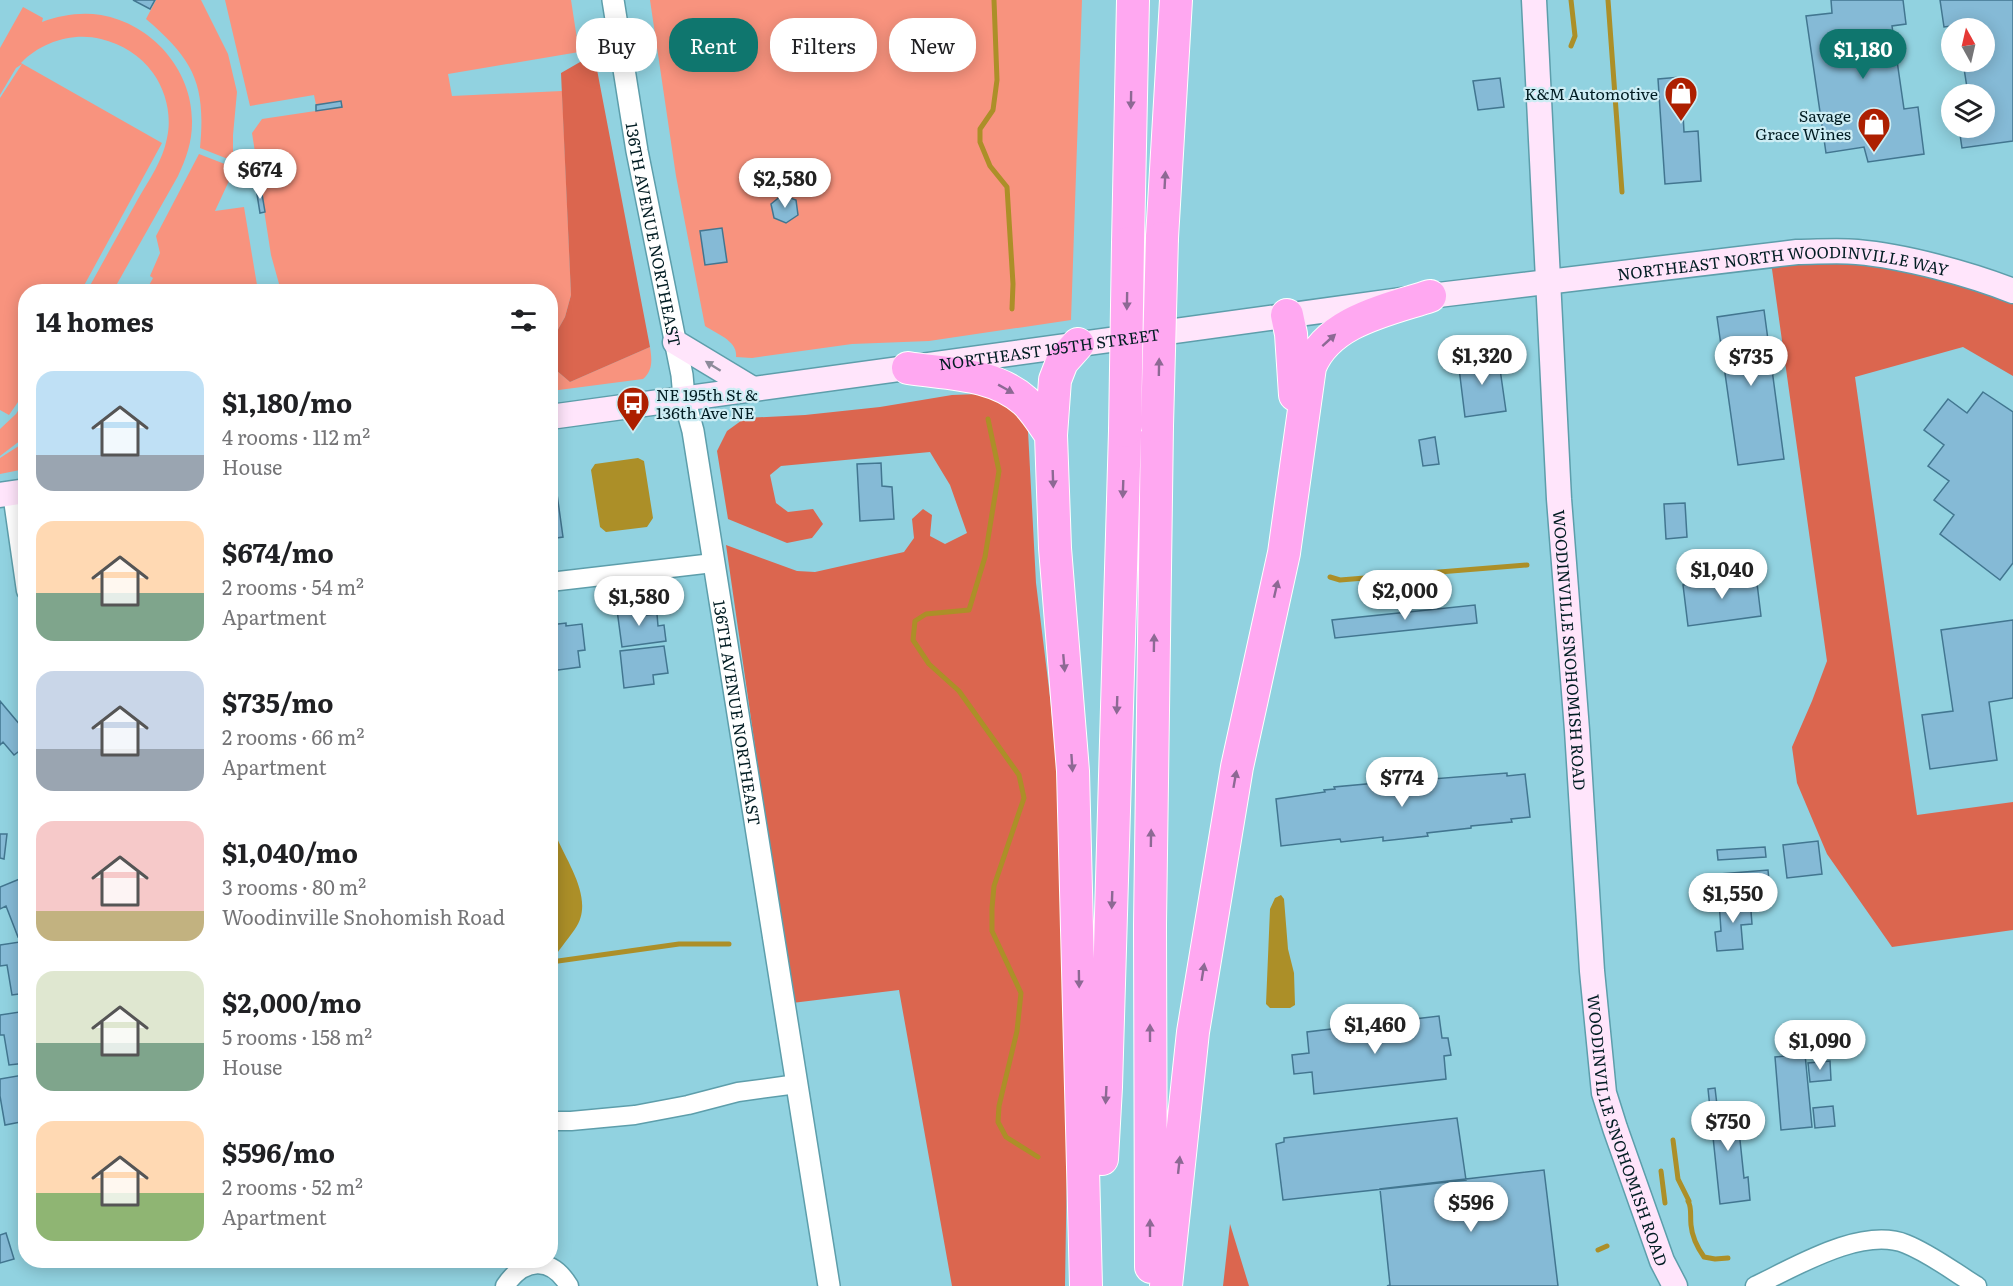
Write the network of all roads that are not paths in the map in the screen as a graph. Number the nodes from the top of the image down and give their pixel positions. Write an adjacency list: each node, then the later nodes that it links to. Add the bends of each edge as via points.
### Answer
1 (613, 0): 9 (street, 136TH AVENUE NORTHEAST, via 637,152)
2 (1132, 0): 29 (highway, one-way to 29, bridge, via 1125,431 1107,1076)
3 (1176, 0): 30 (highway, one-way to 3, bridge, via 1157,426 1162,238)
4 (1534, 0): 5 (main road, WOODINVILLE SNOHOMISH ROAD)
5 (1548, 281): 6 (main road, NORTHEAST NORTH WOODINVILLE WAY, via 1797,252 1857,252 1913,262); 7 (main road, NORTHEAST 195TH STREET); 32 (main road, WOODINVILLE SNOHOMISH ROAD, via 1559,499 1604,1093 1662,1261)
6 (2013, 291)
7 (1430, 296): 8 (main road, NORTHEAST 195TH STREET); 16 (highway, one-way to 7, via 1310,367 1323,344 1352,324)
8 (1287, 315): 10 (main road, NORTHEAST 195TH STREET); 16 (highway, via 1292,334)
9 (675, 342): 12 (main road, one-way to 9); 13 (street, 136TH AVENUE NORTHEAST)
10 (1078, 344): 11 (main road, NORTHEAST 195TH STREET); 15 (highway, via 1062,362 1055,380)
11 (908, 368): 12 (main road, NORTHEAST 195TH STREET); 15 (highway, one-way to 15, via 1006,387 1027,403)
12 (753, 388): 13 (main road, NORTHEAST 195TH STREET)
13 (684, 398): 14 (main road, NORTHEAST 195TH STREET); 19 (street, 136TH AVENUE NORTHEAST, via 693,431)
14 (558, 416)
15 (1051, 435): 28 (highway, one-way to 28, via 1055,548 1073,771)
16 (1295, 474): 31 (highway, one-way to 16, via 1195,1020 1237,767 1284,552)
17 (13, 493): 18 (street)
18 (18, 531)
19 (713, 562): 20 (street); 21 (street, 136TH AVENUE NORTHEAST)
20 (558, 581)
21 (797, 1084): 22 (street, via 738,1092 634,1115); 27 (street, 136TH AVENUE NORTHEAST)
22 (558, 1121)
23 (522, 1268): 25 (street)
24 (554, 1268): 26 (street)
25 (505, 1286)
26 (569, 1286)
27 (829, 1286)
28 (1086, 1286)
29 (1094, 1286)
30 (1150, 1286)
31 (1166, 1286)
32 (1675, 1286)
33 (1755, 1286): 34 (street, via 1851,1244 1879,1239 1904,1243)
34 (1977, 1286)

